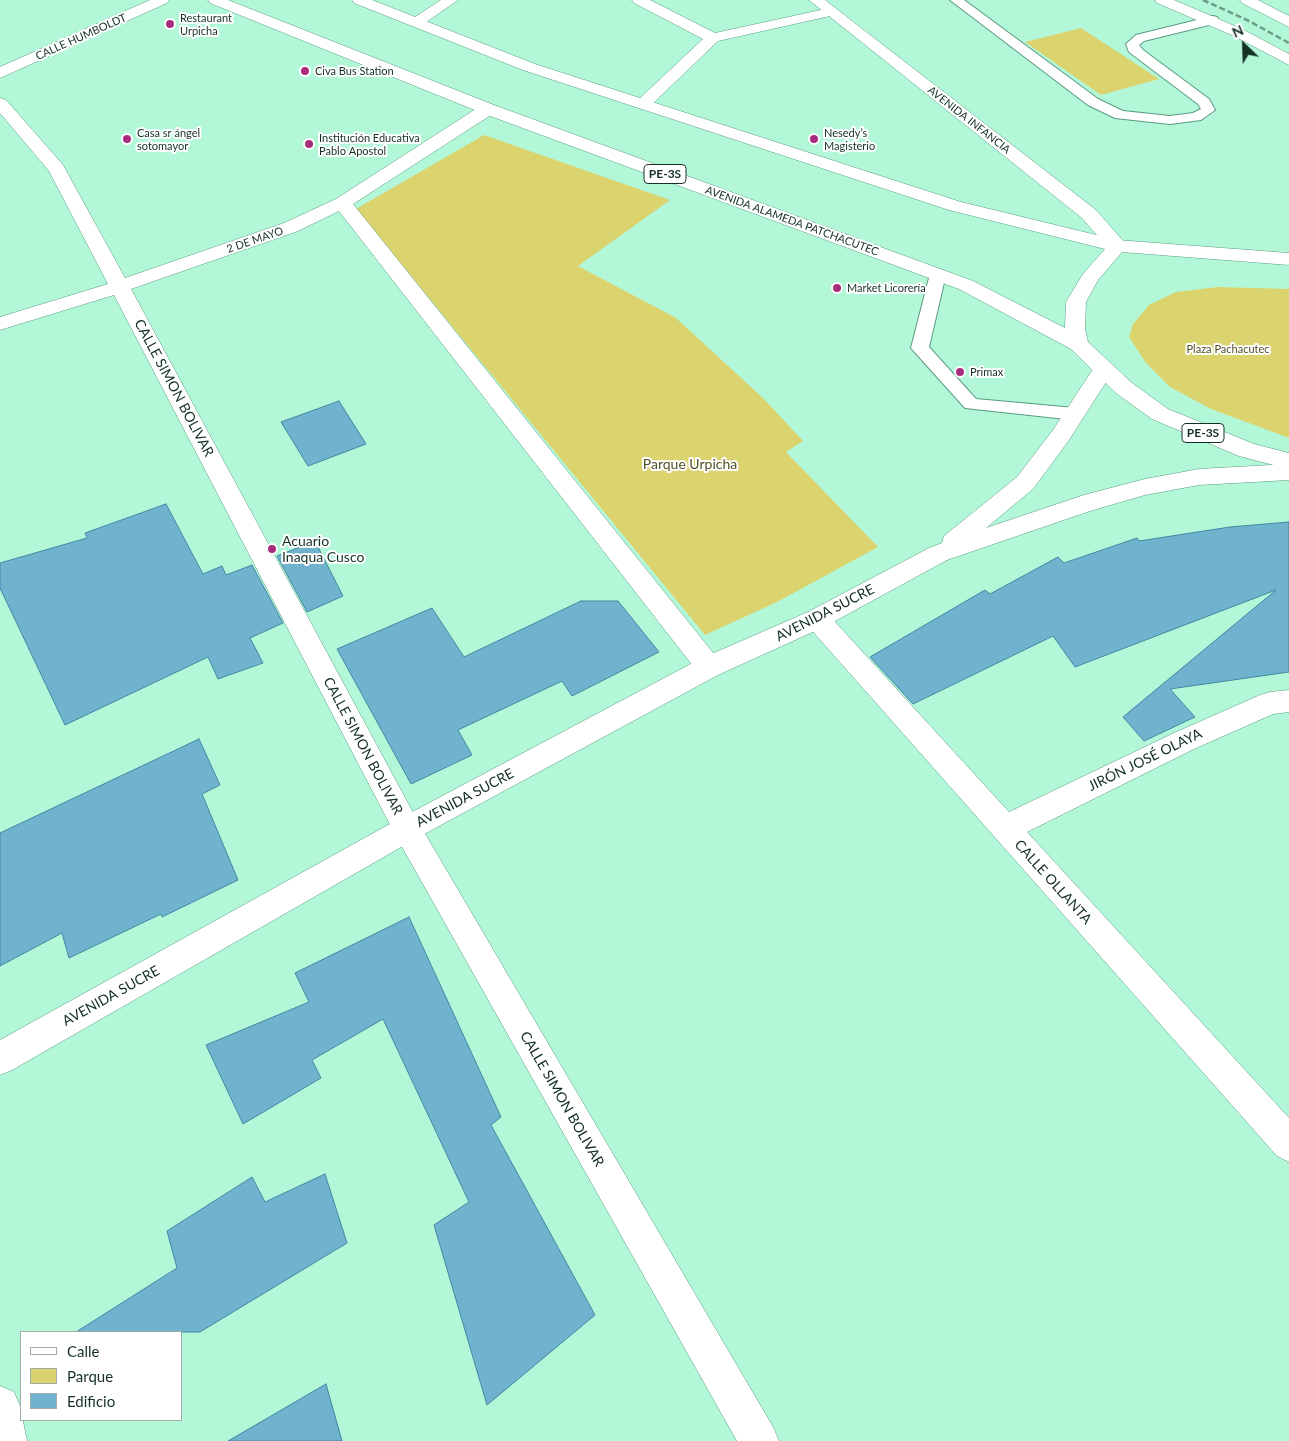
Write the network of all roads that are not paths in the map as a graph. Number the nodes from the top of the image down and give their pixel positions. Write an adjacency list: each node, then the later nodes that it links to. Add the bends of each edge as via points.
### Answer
1 (162, 0): 17 (main road, CALLE HUMBOLDT)
2 (216, 0): 20 (main road, AVENIDA ALAMEDA PATCHACUTEC / PE-3S)
3 (359, 0): 13 (main road)
4 (451, 0): 13 (main road)
5 (640, 0): 15 (main road)
6 (816, 0): 11 (main road, AVENIDA INFANCIA)
7 (956, 0): 12 (lane, via 1093,102 1120,115 1170,120 1196,117 1208,110 1204,102 1138,53 1132,44 1140,38)
8 (1162, 0): 12 (main road)
9 (1247, 0): 10 (main road)
10 (1260, 4): 14 (main road)
11 (830, 12): 15 (main road); 22 (main road, AVENIDA INFANCIA, via 1089,214)
12 (1213, 20): 16 (main road)
13 (417, 22): 19 (main road, via 529,67)
14 (1289, 22)
15 (713, 38): 19 (main road)
16 (1289, 60)
17 (0, 73)
18 (0, 104): 25 (main road, CALLE SIMON BOLIVAR, via 57,169)
19 (642, 104): 22 (main road, via 955,206)
20 (488, 109): 21 (main road, 2 DE MAYO); 24 (main road, AVENIDA ALAMEDA PATCHACUTEC / PE-3S)
21 (342, 203): 25 (main road, 2 DE MAYO, via 291,228); 34 (main road)
22 (1117, 246): 23 (main road); 27 (main road, via 1090,278 1076,302)
23 (1289, 260)
24 (938, 274): 27 (main road, AVENIDA ALAMEDA PATCHACUTEC / PE-3S, via 966,285); 29 (lane, via 920,348 970,404)
25 (121, 286): 26 (main road, 2 DE MAYO); 37 (main road, CALLE SIMON BOLIVAR)
26 (0, 324)
27 (1078, 344): 28 (main road, AVENIDA ALAMEDA PATCHACUTEC / PE-3S)
28 (1104, 368): 29 (main road, AVENIDA SUCRE); 30 (main road, PE-3S, via 1160,414 1247,450)
29 (1075, 414): 32 (main road, AVENIDA SUCRE, via 1025,483)
30 (1289, 461)
31 (1289, 472): 32 (main road, AVENIDA SUCRE, via 1198,477 1145,487 1084,504)
32 (938, 554): 33 (main road, AVENIDA SUCRE)
33 (817, 619): 34 (main road, AVENIDA SUCRE); 36 (main road, CALLE OLLANTA)
34 (709, 668): 37 (main road, AVENIDA SUCRE)
35 (1289, 701): 36 (main road, JIRÓN JOSÉ OLAYA, via 1270,704 1184,741)
36 (1005, 828): 39 (main road, CALLE OLLANTA)
37 (407, 829): 38 (main road, AVENIDA SUCRE); 42 (main road, CALLE SIMON BOLIVAR)
38 (0, 1058)
39 (1289, 1144)
40 (0, 1406): 41 (main road)
41 (7, 1441)
42 (759, 1441)

